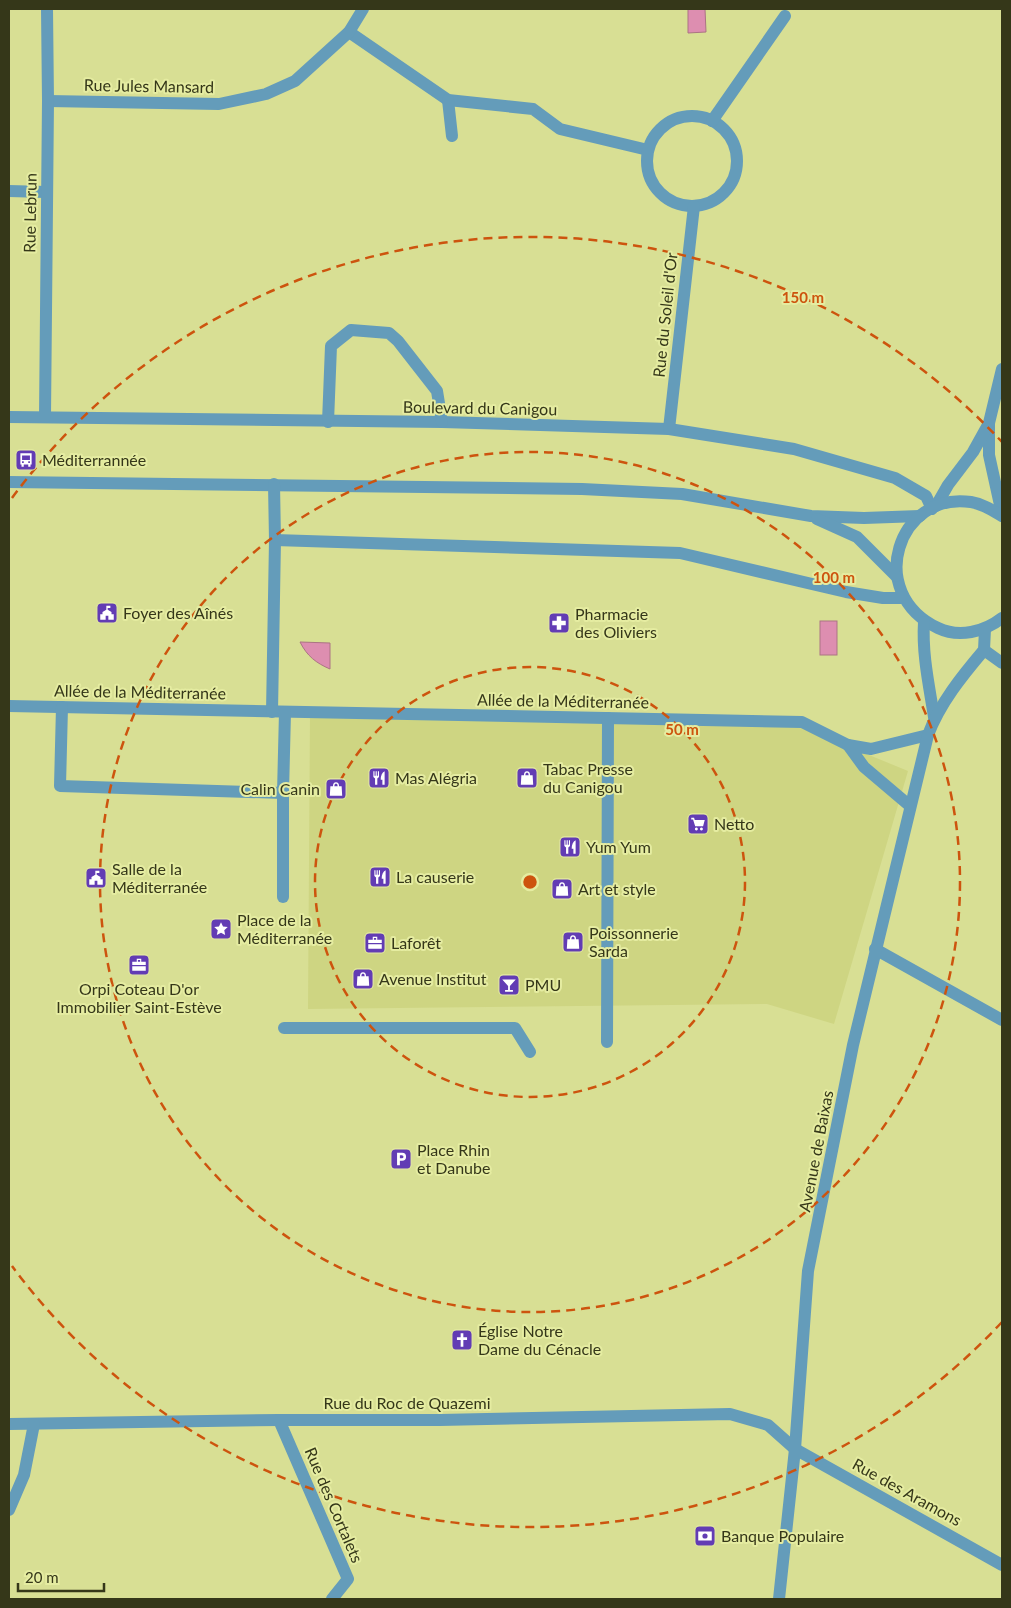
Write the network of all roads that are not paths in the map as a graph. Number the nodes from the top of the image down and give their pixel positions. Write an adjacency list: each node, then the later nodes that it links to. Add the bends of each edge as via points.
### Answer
1 (47, 9): 6 (street, Rue Lebrun)
2 (363, 9): 4 (street, Rue Jules Mansard)
3 (784, 16): 7 (street)
4 (349, 32): 5 (street); 6 (street, Rue Jules Mansard, via 294,81 266,94 219,104)
5 (448, 100): 8 (street); 9 (street, via 533,109 560,129)
6 (48, 101): 11 (street, Rue Lebrun)
7 (712, 120): 9 (street, via 700,116 673,120 662,127); 12 (street, via 733,141 737,155 736,170 731,184 721,195 708,203)
8 (452, 136)
9 (648, 150): 12 (street, via 647,164 657,190 680,204)
10 (9, 191): 11 (street)
11 (46, 192): 15 (street, Rue Lebrun)
12 (694, 206): 19 (street, Rue du Soleil d'Or)
13 (1002, 369): 18 (street)
14 (9, 417): 15 (street, Boulevard du Canigou)
15 (45, 417): 16 (street, Boulevard du Canigou)
16 (328, 422): 17 (street, Boulevard du Canigou); 17 (street, via 331,346 351,330 389,333 398,341 436,391)
17 (442, 422): 19 (street, Boulevard du Canigou)
18 (989, 423): 22 (street); 23 (street, via 989,455)
19 (669, 429): 22 (street, Boulevard du Canigou, via 794,449 895,478 926,496)
20 (9, 482): 21 (street)
21 (274, 484): 24 (street, via 582,489 682,494); 26 (street)
22 (934, 508): 23 (street, via 953,502 971,502); 25 (street)
23 (1002, 515)
24 (810, 516): 25 (street); 27 (street, via 857,538)
25 (920, 516): 27 (street, via 905,533 897,554)
26 (275, 540): 28 (street, via 680,553 846,592); 35 (street)
27 (896, 576): 28 (street)
28 (903, 598): 29 (street)
29 (924, 622): 30 (street, via 943,630 964,633); 37 (street, Avenue de Baixas, via 926,670)
30 (995, 625): 31 (street)
31 (984, 650): 32 (street); 37 (street, Avenue de Baixas)
32 (1002, 663)
33 (9, 706): 34 (street, Allée de la Méditerranée)
34 (62, 707): 35 (street, Allée de la Méditerranée); 41 (street, via 60,786)
35 (272, 712): 36 (street, Allée de la Méditerranée)
36 (285, 712): 38 (street, Allée de la Méditerranée); 41 (street)
37 (934, 717): 39 (street, Avenue de Baixas)
38 (608, 718): 40 (street, Allée de la Méditerranée, via 802,722); 47 (street)
39 (928, 736): 40 (street, Allée de la Méditerranée, via 870,749); 42 (street, Avenue de Baixas)
40 (848, 745): 42 (street, Allée de la Méditerranée, via 864,767)
41 (283, 793): 43 (street)
42 (910, 806): 44 (street, Avenue de Baixas)
43 (283, 897)
44 (875, 948): 45 (street); 52 (street, Avenue de Baixas, via 808,1271)
45 (1002, 1020)
46 (284, 1028): 48 (street, via 515,1028)
47 (607, 1042)
48 (530, 1052)
49 (280, 1420): 51 (street, Rue du Roc de Quazemi); 52 (street, Rue du Roc de Quazemi, via 730,1414 768,1425); 55 (street, Rue des Cortalets, via 348,1579)
50 (9, 1424): 51 (street, Rue du Roc de Quazemi)
51 (34, 1424): 53 (street, via 24,1475)
52 (796, 1448): 54 (street, Rue des Aramons); 56 (street, Avenue de Baixas)
53 (9, 1510)
54 (1002, 1565)
55 (332, 1599)
56 (779, 1599)

